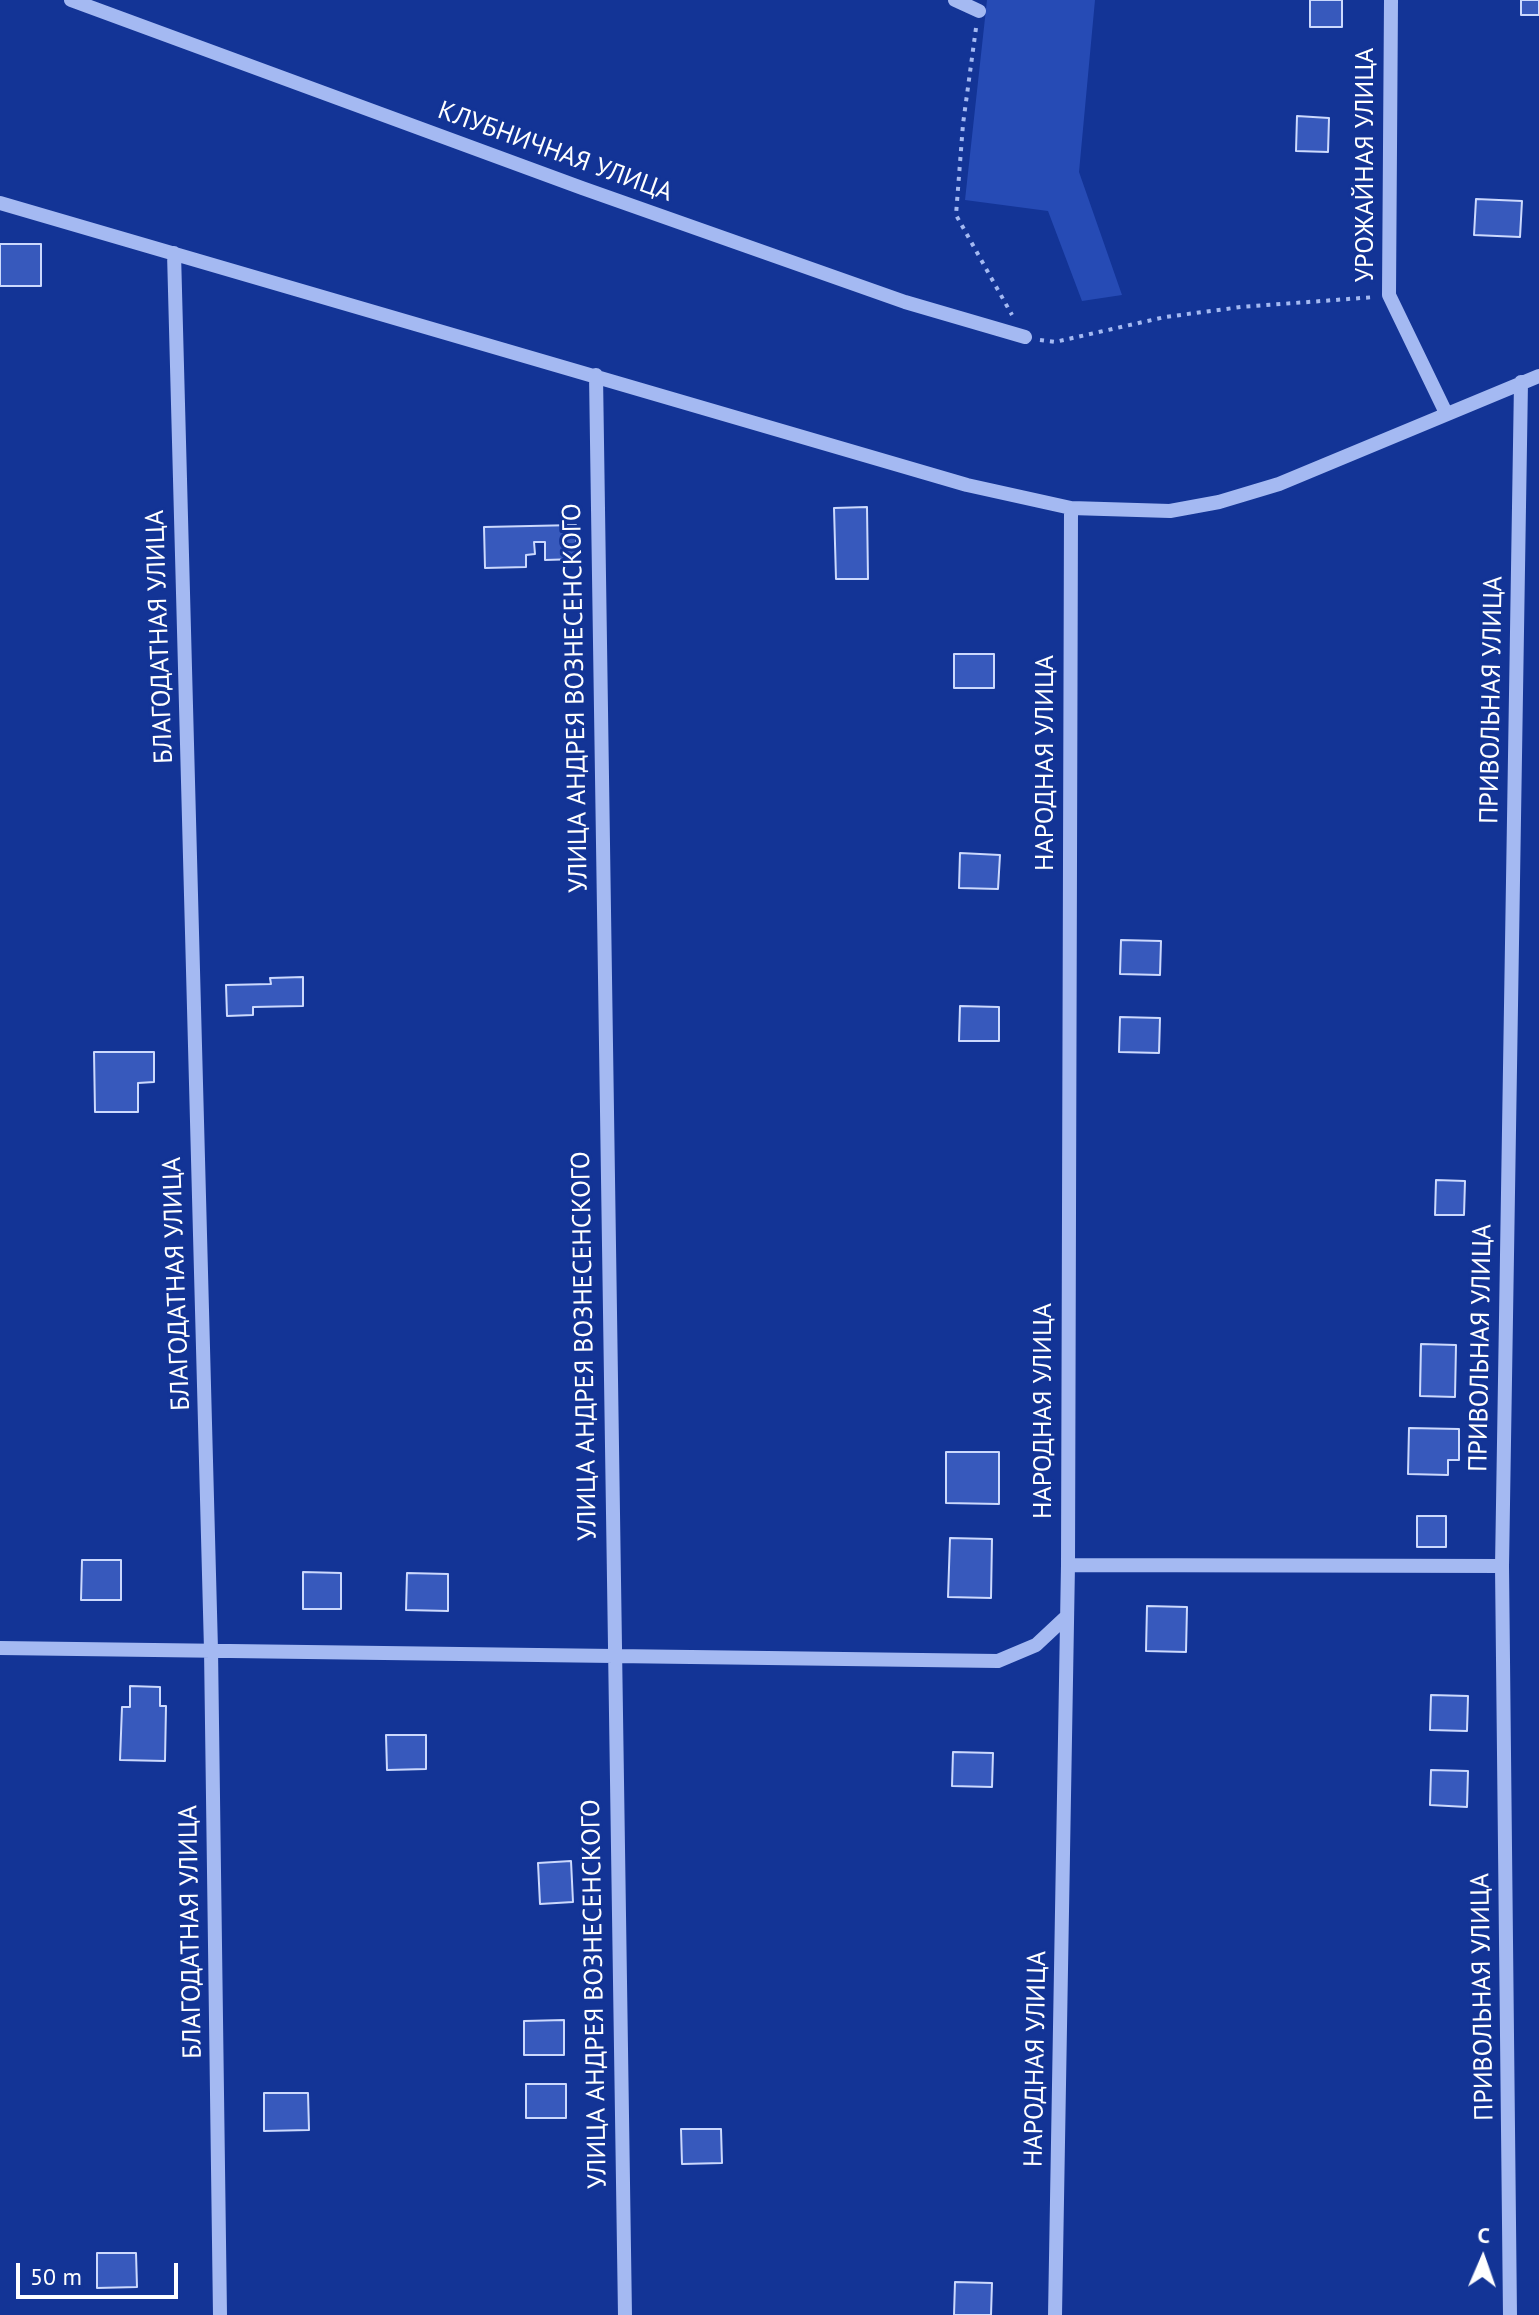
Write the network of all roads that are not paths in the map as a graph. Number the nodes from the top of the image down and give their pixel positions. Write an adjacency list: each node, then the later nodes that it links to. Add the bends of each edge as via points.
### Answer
1 (71, 0): 7 (street, КЛУБНИЧНАЯ УЛИЦА, via 905,302)
2 (955, 0): 4 (street)
3 (1391, 0): 11 (street, УРОЖАЙНАЯ УЛИЦА, via 1389,295)
4 (979, 11)
5 (0, 203): 6 (street)
6 (174, 253): 8 (street); 17 (street, БЛАГОДАТНАЯ УЛИЦА)
7 (1025, 337)
8 (596, 375): 12 (street, via 967,485); 18 (street, УЛИЦА АНДРЕЯ ВОЗНЕСЕНСКОГО)
9 (1539, 376): 10 (street)
10 (1521, 382): 11 (street); 14 (street, ПРИВОЛЬНАЯ УЛИЦА)
11 (1446, 413): 12 (street, via 1279,484 1219,502 1170,511)
12 (1071, 508): 13 (street, НАРОДНАЯ УЛИЦА)
13 (1068, 1565): 14 (street); 15 (street, НАРОДНАЯ УЛИЦА)
14 (1502, 1566): 22 (street, ПРИВОЛЬНАЯ УЛИЦА)
15 (1067, 1616): 18 (street, via 1036,1645 998,1661); 21 (street, НАРОДНАЯ УЛИЦА)
16 (0, 1648): 17 (street)
17 (211, 1649): 18 (street); 19 (street, БЛАГОДАТНАЯ УЛИЦА)
18 (613, 1657): 20 (street, УЛИЦА АНДРЕЯ ВОЗНЕСЕНСКОГО)
19 (220, 2315)
20 (625, 2315)
21 (1055, 2315)
22 (1510, 2315)

